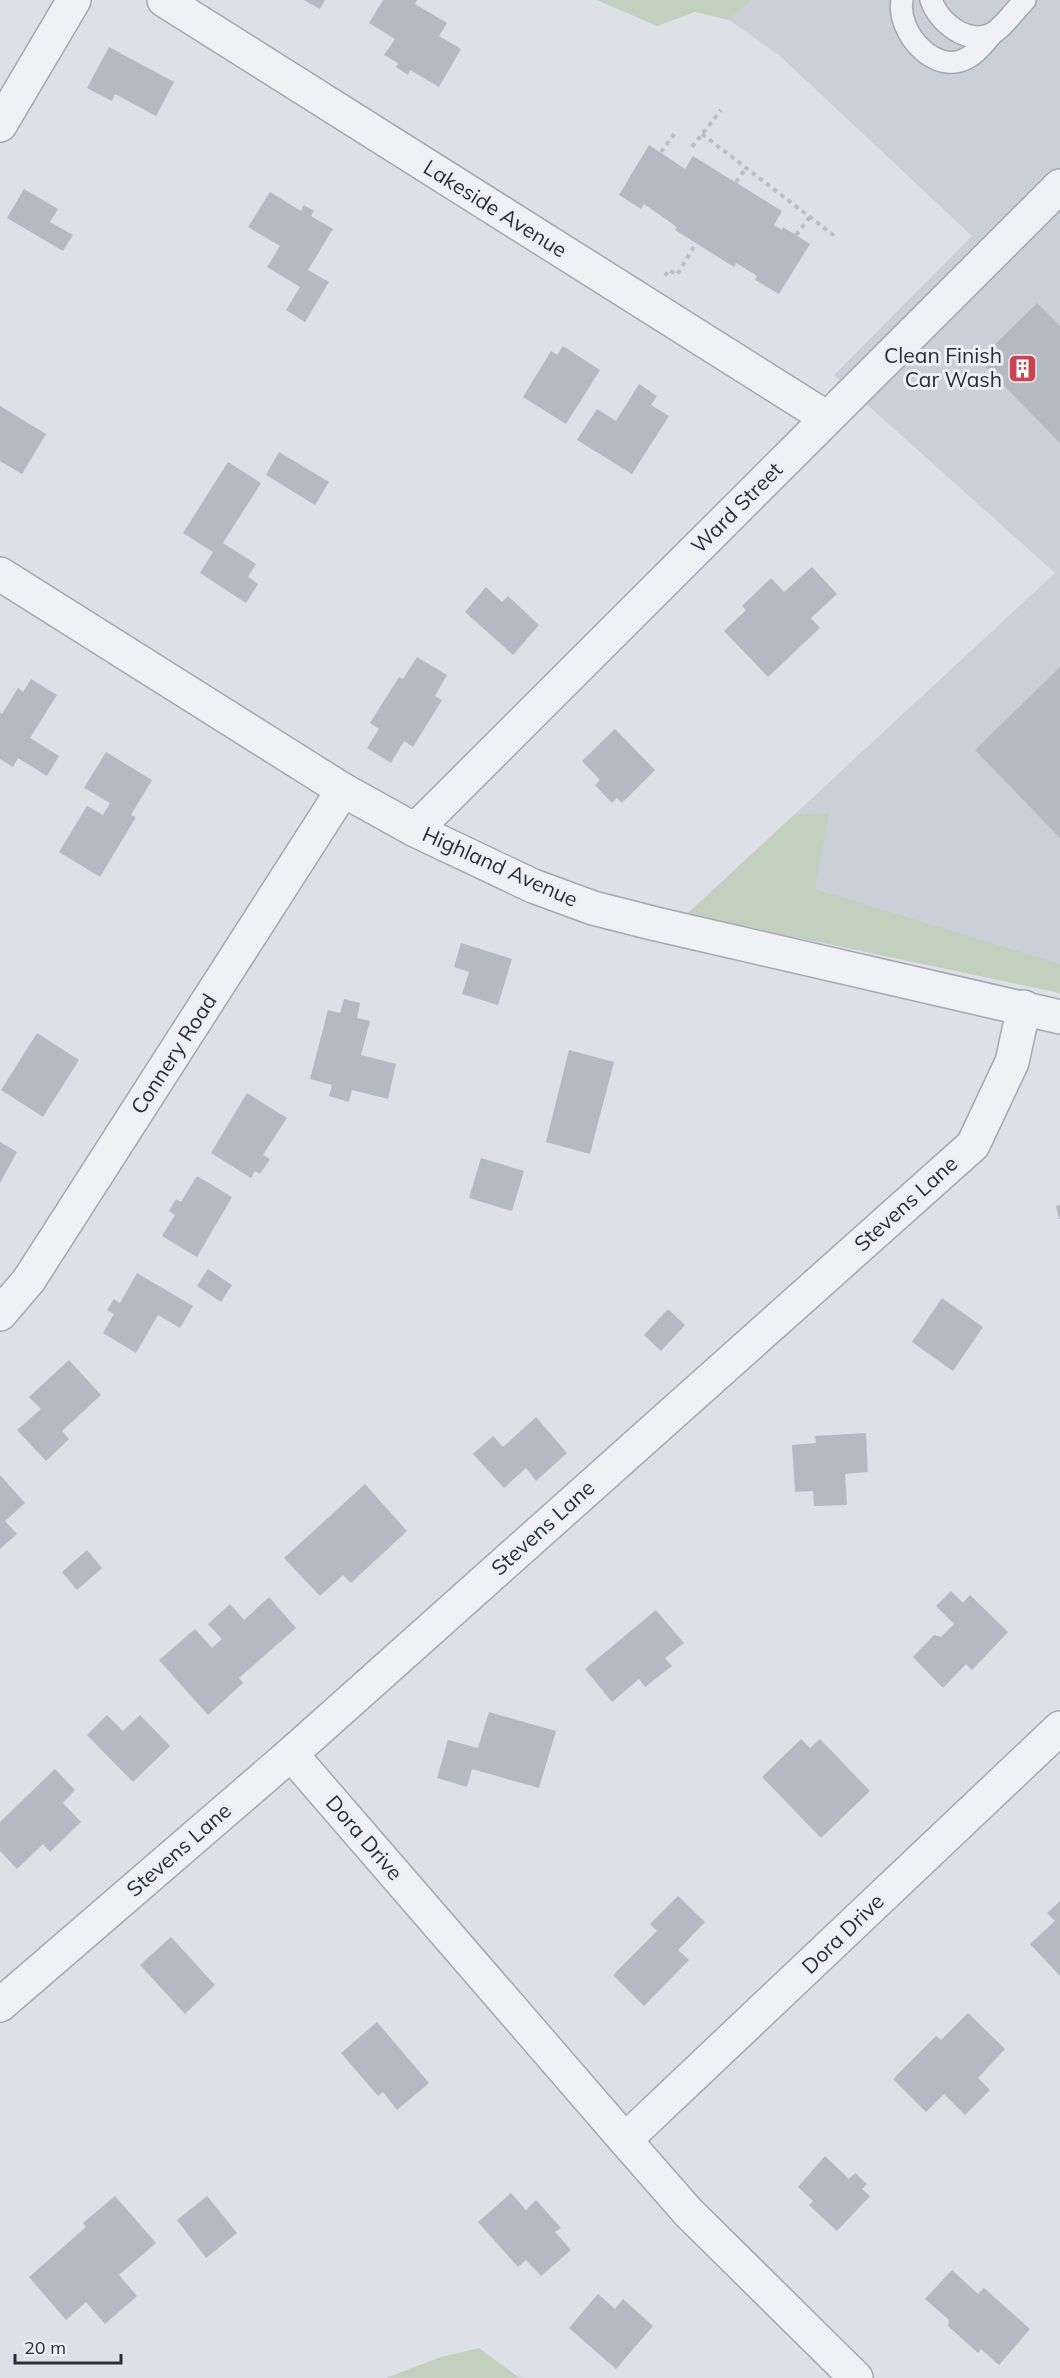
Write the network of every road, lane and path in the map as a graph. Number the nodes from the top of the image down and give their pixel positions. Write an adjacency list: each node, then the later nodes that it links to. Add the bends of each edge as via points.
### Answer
1 (74, 0): 8 (street)
2 (164, 0): 21 (street, Lakeside Avenue)
3 (903, 0): 6 (lane, via 903,24 913,40 935,58 951,62 968,59)
4 (931, 0): 6 (lane, via 935,11 954,30 975,36)
5 (1025, 0): 6 (lane)
6 (992, 34)
7 (721, 110): 10 (path)
8 (0, 125)
9 (675, 133): 12 (path)
10 (702, 134): 11 (path); 13 (path)
11 (692, 147)
12 (661, 152)
13 (746, 168): 14 (path); 16 (path)
14 (736, 182)
15 (1060, 186): 21 (street, Ward Street)
16 (810, 217): 17 (path); 18 (path)
17 (796, 235)
18 (836, 237)
19 (696, 243): 20 (path, via 677,275)
20 (669, 270)
21 (827, 418): 24 (street, Ward Street)
22 (0, 574): 23 (street, Highland Avenue)
23 (343, 790): 24 (street, Highland Avenue); 27 (street, Connery Road, via 29,1280)
24 (415, 830): 25 (street, Highland Avenue, via 533,886 593,908)
25 (1024, 1007): 26 (street, Highland Avenue); 29 (street, Stevens Lane, via 1012,1062 973,1145)
26 (1060, 1017)
27 (0, 1314)
28 (1060, 1728): 31 (street, Dora Drive)
29 (291, 1754): 30 (street, Stevens Lane); 31 (street, Dora Drive)
30 (0, 2005)
31 (625, 2140): 32 (street, Dora Drive, via 688,2212)
32 (856, 2378)

